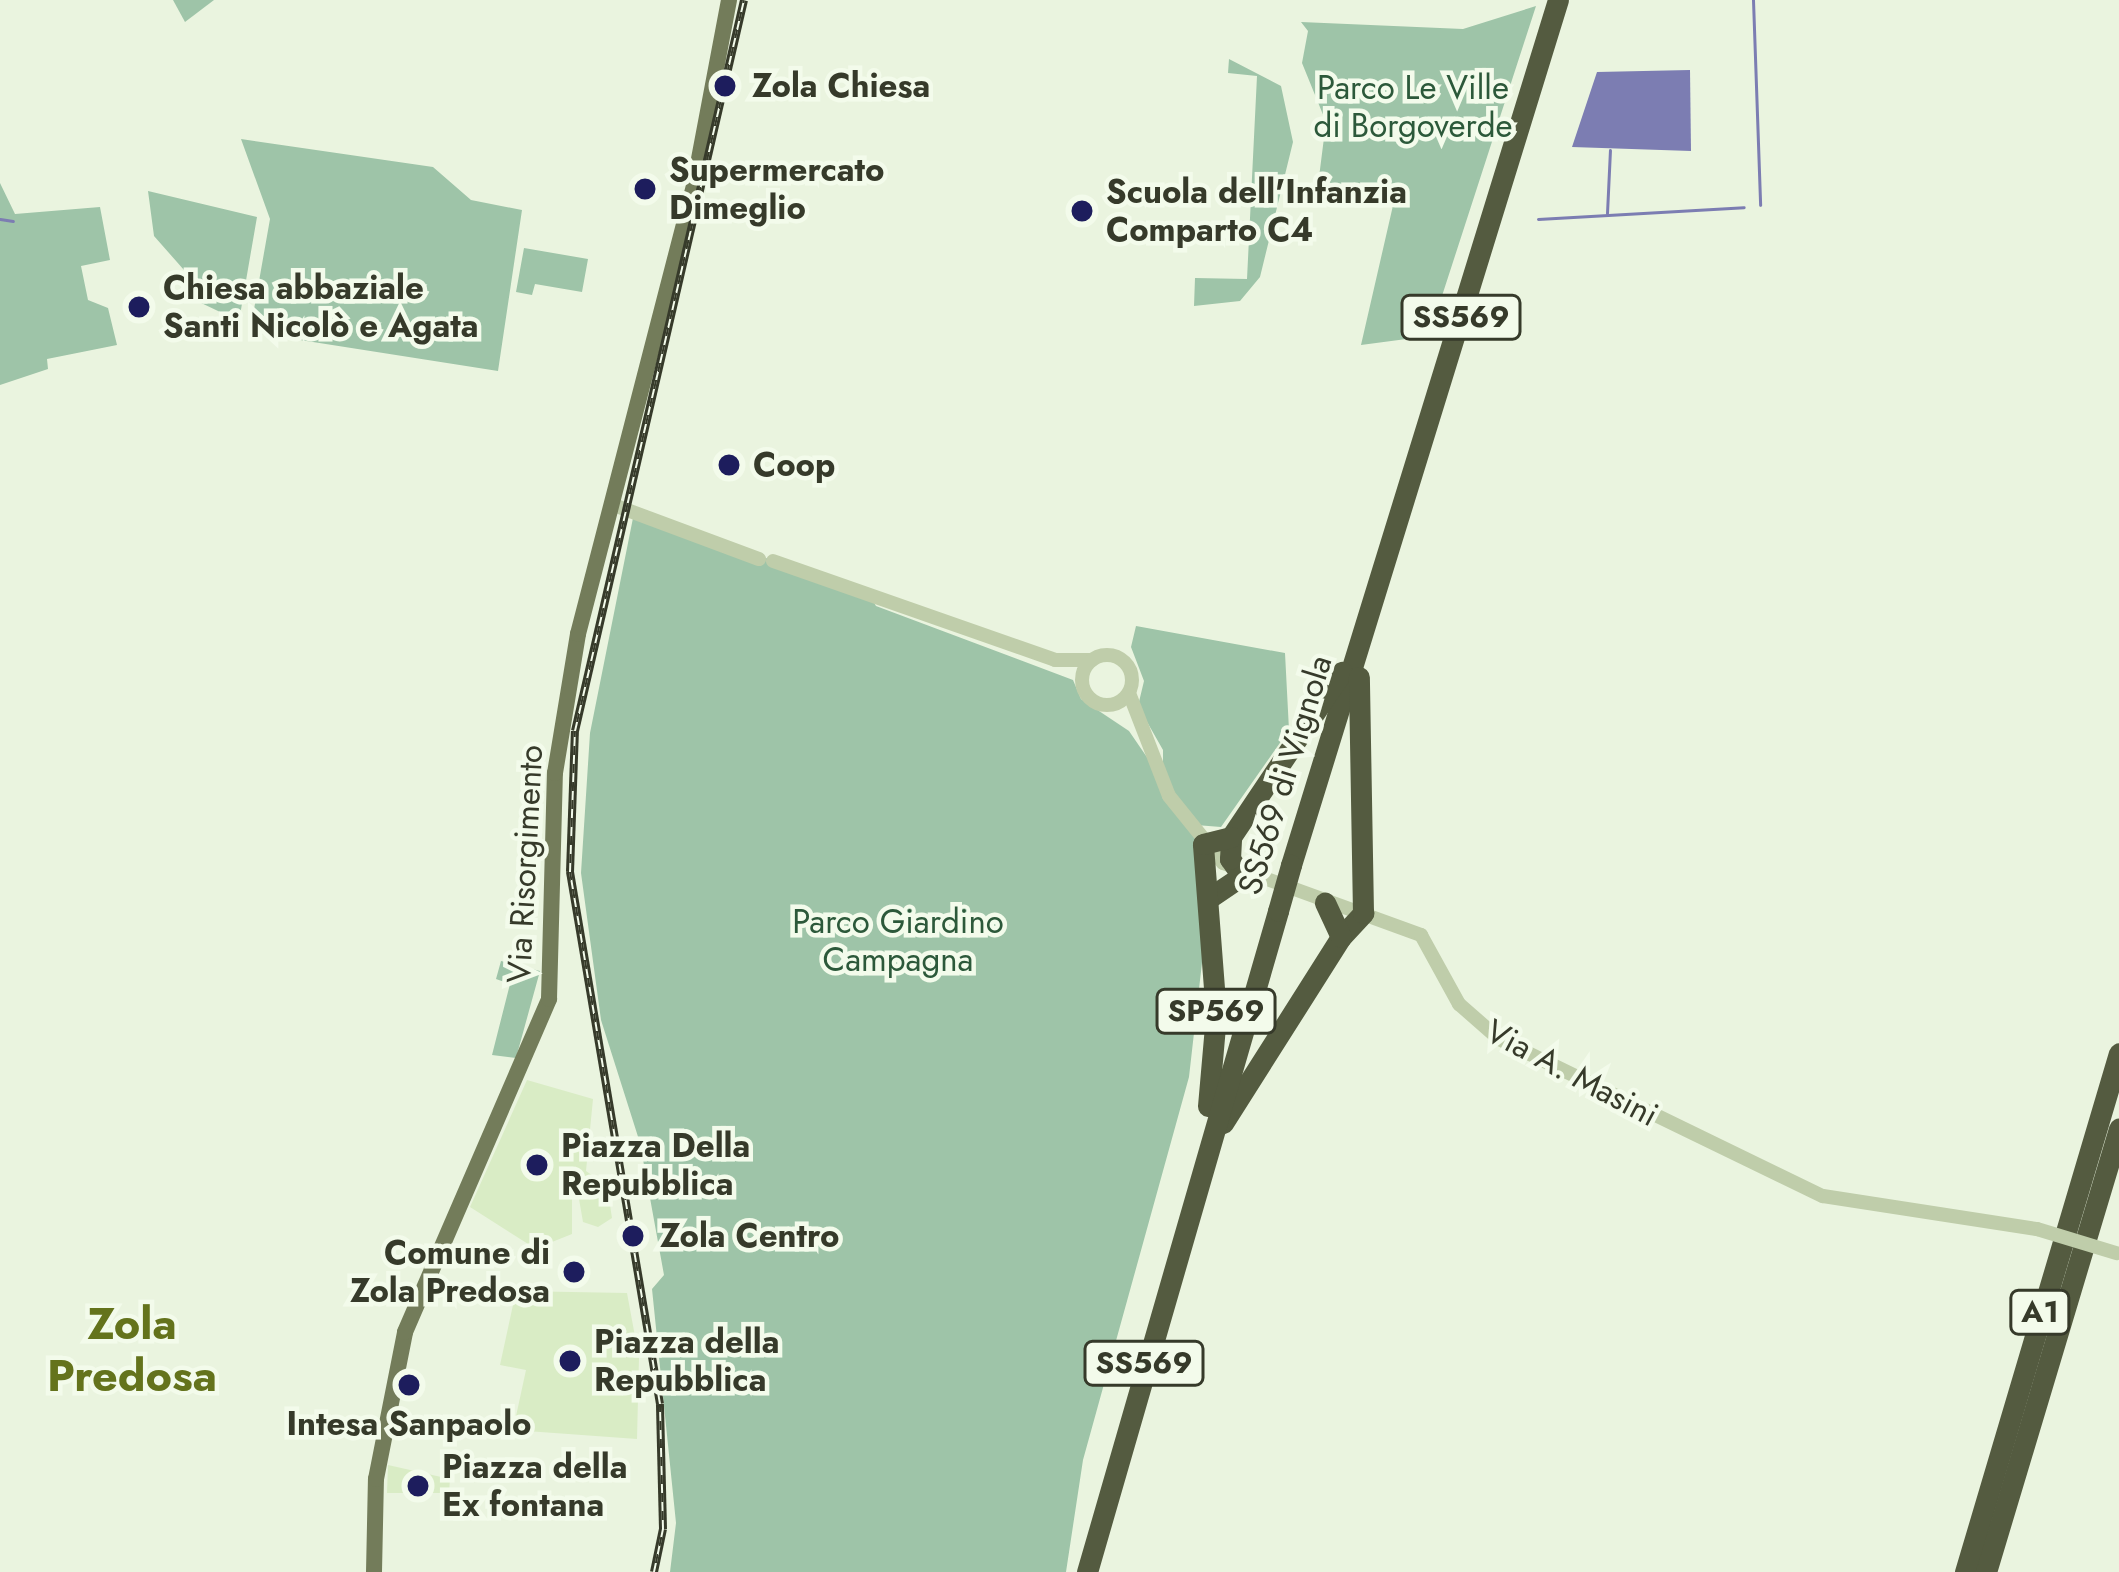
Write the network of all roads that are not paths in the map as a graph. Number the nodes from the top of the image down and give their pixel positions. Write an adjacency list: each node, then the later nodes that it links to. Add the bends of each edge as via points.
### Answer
1 (729, 0): 3 (main road, Via Risorgimento, via 695,180)
2 (1558, 0): 4 (highway, SS569 di Vignola / SS569)
3 (611, 504): 5 (street); 23 (main road, Via Risorgimento, via 557,758 550,999 405,1332 376,1479)
4 (1363, 634): 11 (highway); 14 (highway); 21 (highway, SS569 di Vignola / SS569, bridge)
5 (1055, 660): 6 (street); 7 (street)
6 (1092, 661): 7 (street); 8 (street, Via A. Masini, via 1123,660)
7 (1084, 687): 9 (street)
8 (1129, 693): 9 (street); 10 (street, Via A. Masini)
9 (1107, 705): 10 (street)
10 (1142, 730): 12 (street, Via A. Masini, via 1169,796)
11 (1232, 838): 12 (highway); 13 (highway, via 1231,859)
12 (1203, 844): 13 (street, Via A. Masini); 15 (highway, SP569)
13 (1242, 876): 15 (highway); 16 (street, Via A. Masini)
14 (1358, 882): 16 (highway); 17 (highway)
15 (1212, 896): 21 (highway, SP569, via 1216,1014)
16 (1325, 902): 17 (street, Via A. Masini); 18 (highway)
17 (1363, 913): 18 (highway, SP569); 22 (street, Via A. Masini, bridge, via 1421,935 1459,1004 1499,1039 1760,1172 1823,1196 2037,1229)
18 (1340, 937): 21 (highway, SP569, via 1253,1065)
19 (2119, 1052): 25 (highway, A1)
20 (2119, 1128): 26 (highway, A1)
21 (1195, 1177): 24 (highway, SS569 di Vignola / SS569)
22 (2118, 1254)
23 (374, 1572)
24 (1087, 1572)
25 (1965, 1572)
26 (1986, 1572)

